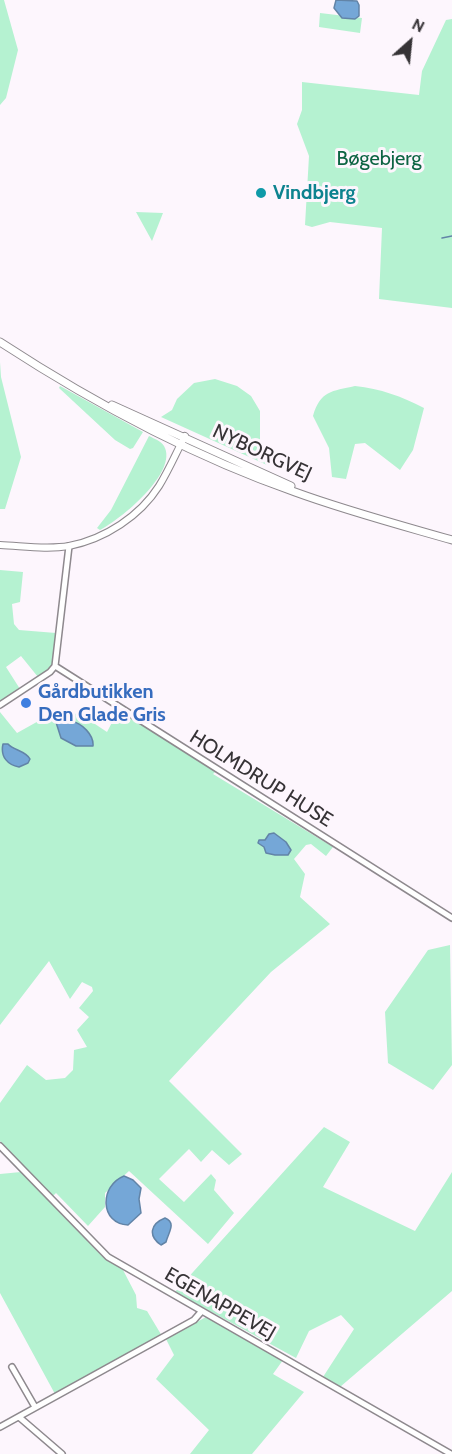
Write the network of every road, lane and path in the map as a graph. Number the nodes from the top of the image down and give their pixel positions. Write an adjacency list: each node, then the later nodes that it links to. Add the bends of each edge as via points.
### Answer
1 (0, 342): 2 (main road)
2 (77, 389): 3 (main road); 4 (main road)
3 (184, 436): 4 (street, NYBORGVEJ); 5 (main road, NYBORGVEJ)
4 (181, 444): 5 (main road, NYBORGVEJ); 8 (street, NYBORGVEJ, via 159,486 139,511 113,529)
5 (333, 504): 6 (main road, NYBORGVEJ)
6 (452, 540)
7 (0, 545): 8 (street, NYBORGVEJ)
8 (69, 546): 9 (street)
9 (55, 666): 10 (street); 11 (street, HOLMDRUP HUSE)
10 (0, 705)
11 (452, 918)
12 (0, 1146): 13 (street, EGENAPPEVEJ, via 108,1257)
13 (201, 1312): 15 (street, via 194,1320); 19 (street, EGENAPPEVEJ)
14 (12, 1367): 15 (street)
15 (35, 1407): 16 (street)
16 (19, 1417): 17 (street); 18 (street)
17 (0, 1427)
18 (62, 1454)
19 (451, 1454)

